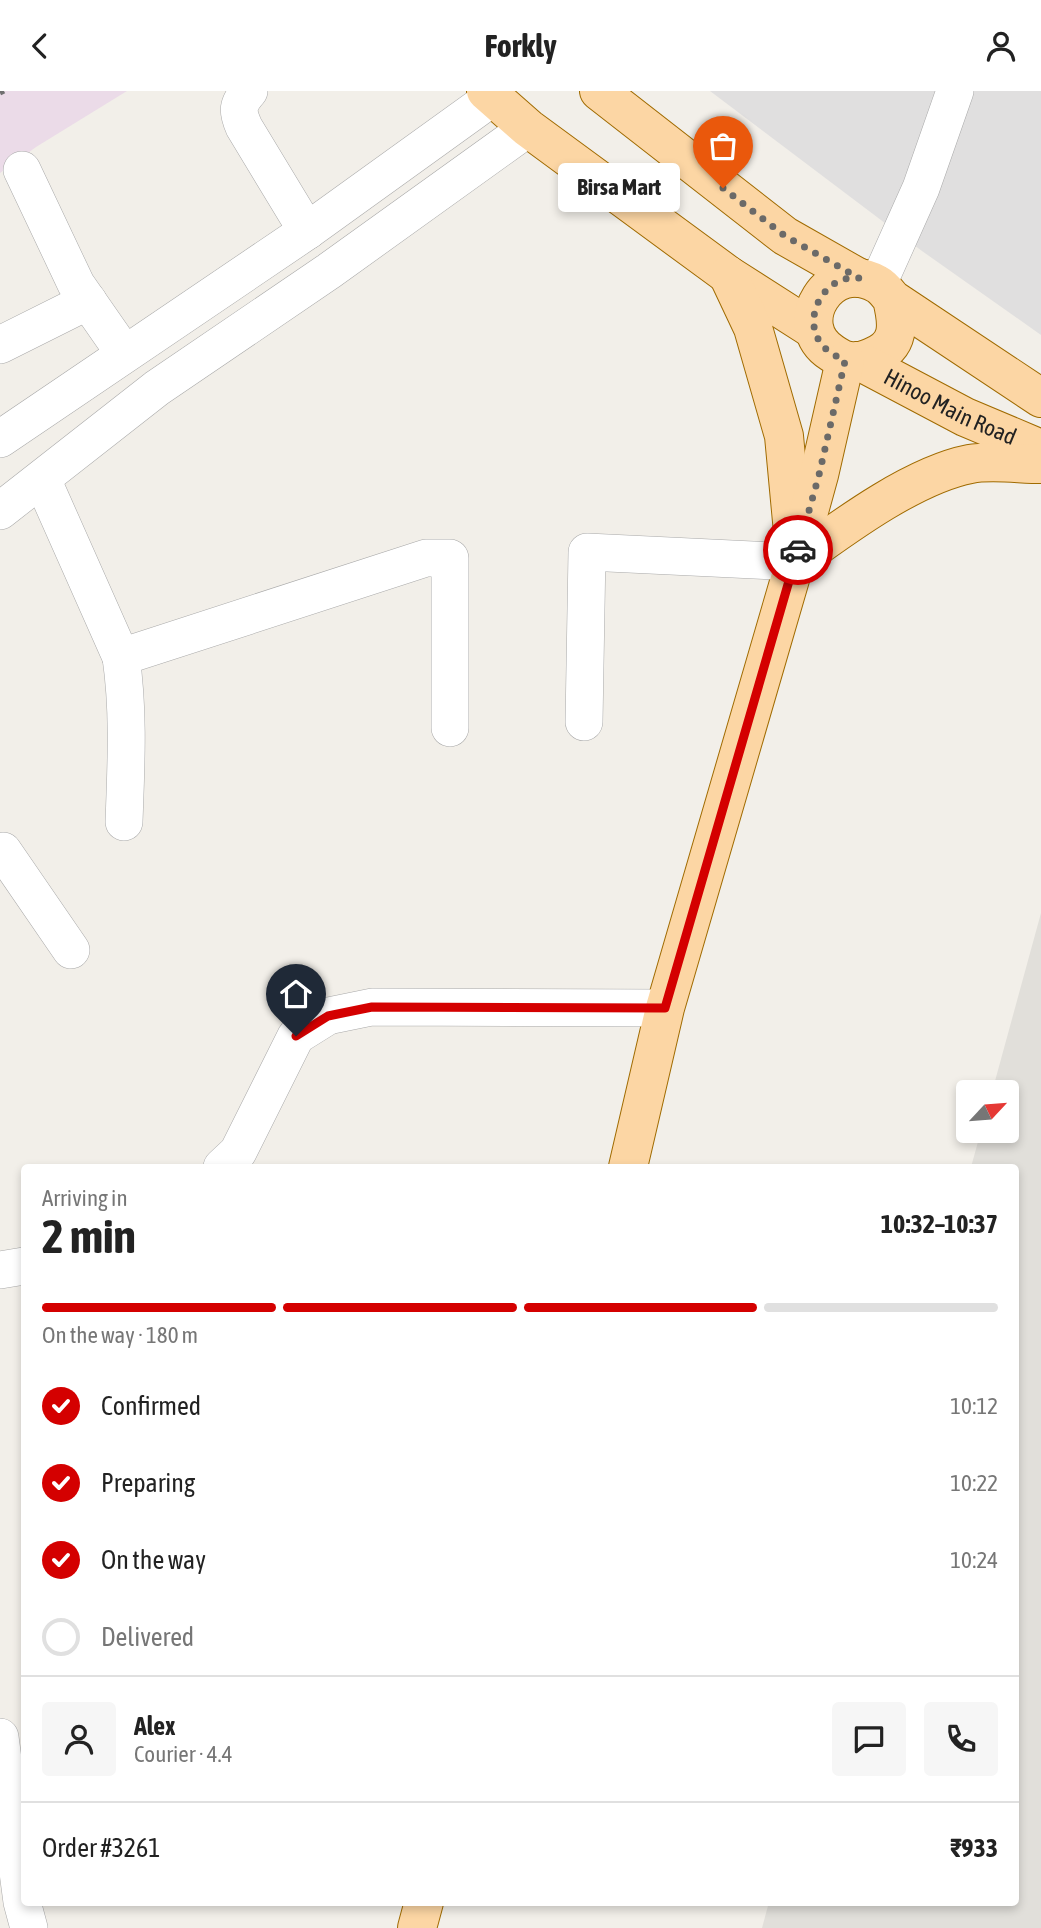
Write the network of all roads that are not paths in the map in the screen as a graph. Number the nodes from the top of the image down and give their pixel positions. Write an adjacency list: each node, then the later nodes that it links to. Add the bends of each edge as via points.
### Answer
1 (249, 91): 7 (street, via 237,113)
2 (599, 91): 9 (main road, via 785,236)
3 (955, 91): 9 (street, via 921,188)
4 (490, 94): 5 (main road); 7 (street)
5 (528, 128): 8 (main road); 19 (street, via 157,388)
6 (22, 170): 10 (street)
7 (307, 231): 13 (street)
8 (728, 275): 11 (main road); 21 (main road, via 753,328 784,436)
9 (877, 287): 11 (main road, via 839,280 823,292 814,310); 14 (main road, via 897,319 894,341 880,354); 15 (main road)
10 (88, 301): 12 (street); 13 (street)
11 (814, 330): 14 (main road, via 824,348)
12 (0, 345)
13 (124, 353): 16 (street)
14 (853, 361): 17 (main road, Hinoo Main Road); 21 (main road)
15 (1041, 398)
16 (0, 439)
17 (1041, 449)
18 (1041, 464): 21 (main road, via 971,463 922,481 849,523)
19 (42, 479): 20 (street); 22 (street)
20 (0, 511)
21 (795, 562): 23 (street, via 587,552); 28 (main road)
22 (121, 657): 24 (street, via 425,558 450,558); 25 (street, via 128,723)
23 (584, 722)
24 (450, 728)
25 (124, 822)
26 (1, 850): 27 (street)
27 (71, 950)
28 (665, 1008): 29 (street, via 372,1007 328,1016 296,1036 238,1152); 30 (main road)
29 (225, 1164)
30 (629, 1164)
31 (21, 1266): 32 (street)
32 (0, 1270)
33 (0, 1737): 34 (street)
34 (21, 1894)
35 (23, 1906): 37 (street)
36 (423, 1906): 38 (main road)
37 (29, 1928)
38 (416, 1928)

